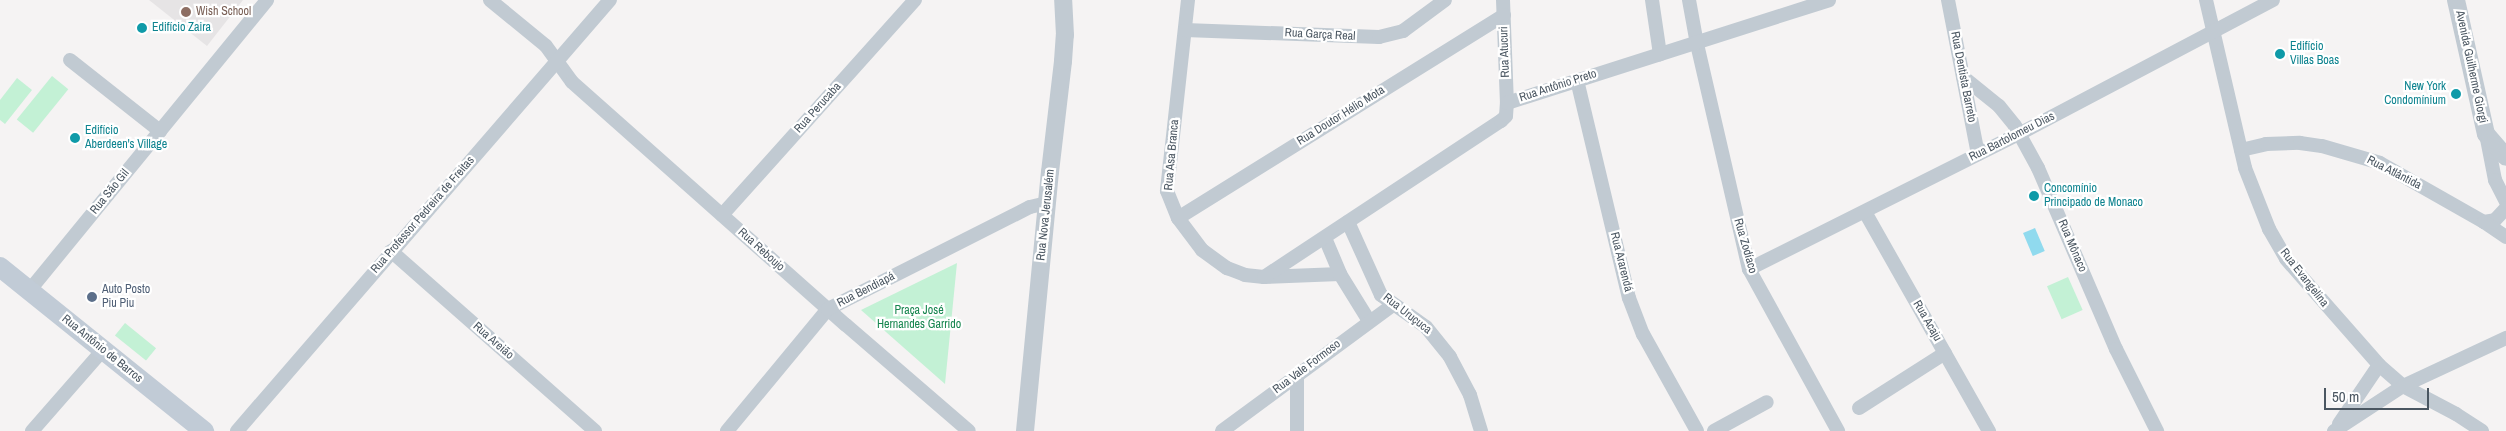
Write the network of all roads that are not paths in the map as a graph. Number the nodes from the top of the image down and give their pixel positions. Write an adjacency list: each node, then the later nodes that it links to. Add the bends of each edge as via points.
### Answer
1 (267, 0): 26 (street, Rua São Gil)
2 (490, 0): 22 (street, Rua Reboujo, via 546,46)
3 (610, 0): 22 (street, Rua Professor Pedreira de Freitas)
4 (915, 0): 37 (street, Rua Perucaba)
5 (1063, 0): 34 (street, Rua Nova Jerusalém, via 1065,35)
6 (1188, 0): 17 (street, Rua Asa Branca)
7 (1445, 0): 17 (street, Rua Garça Real, via 1402,31 1379,36)
8 (1503, 0): 16 (street, Rua Atucuri)
9 (1652, 0): 20 (street)
10 (1689, 0): 19 (street, Rua Zodíaco)
11 (1829, 0): 19 (street, Rua Antônio Preto)
12 (1948, 0): 23 (street, Rua Dentista Barreto)
13 (2206, 0): 18 (street, Rua Evangelina)
14 (2273, 0): 18 (street, Rua Bartolomeu Dias)
15 (2456, 0): 28 (street, Avenida Guilherme Giorgi)
16 (1504, 15): 25 (street, Rua Atucuri); 38 (street, Rua Doutor Hélio Mota)
17 (1185, 30): 38 (street, Rua Asa Branca, via 1167,191)
18 (2214, 31): 27 (street, Rua Bartolomeu Dias); 29 (street, Rua Evangelina)
19 (1691, 45): 20 (street, Rua Antônio Preto); 45 (street, Rua Zodíaco)
20 (1663, 53): 24 (street, Rua Antônio Preto)
21 (70, 60): 26 (street)
22 (558, 63): 37 (street, Rua Reboujo, via 572,82); 43 (street, Rua Professor Pedreira de Freitas)
23 (1963, 77): 27 (street, Rua Mônaco, via 1999,106); 30 (street, Rua Dentista Barreto)
24 (1577, 80): 25 (street, Rua Antônio Preto); 71 (street, Rua Ararendá, via 1629,298 1643,334)
25 (1507, 103): 39 (street, Rua Antônio Preto, via 1506,116 1501,121)
26 (160, 131): 48 (street, Rua São Gil)
27 (2019, 134): 30 (street, Rua Bartolomeu Dias); 75 (street, Rua Mônaco, via 2038,168 2116,349)
28 (2486, 134): 31 (street, Avenida Guilherme Giorgi); 32 (street)
29 (2241, 150): 40 (street, Rua Atlântida, via 2266,144 2300,143 2356,154 2380,163); 55 (street, Rua Evangelina, via 2265,220 2286,259)
30 (1978, 154): 36 (street, Rua Bartolomeu Dias)
31 (2506, 159): 32 (street)
32 (2492, 171): 33 (street)
33 (2506, 202)
34 (1047, 203): 50 (street, Rua Bendiapá, via 1030,207); 67 (street, Rua Nova Jerusalém)
35 (2506, 208): 40 (street, via 2495,220)
36 (1865, 212): 45 (street, Rua Bartolomeu Dias); 54 (street, Rua Acaju)
37 (722, 215): 50 (street, Rua Reboujo)
38 (1178, 218): 47 (street, Rua Asa Branca, via 1202,250 1216,260 1245,275)
39 (1348, 222): 42 (street, Rua Antônio Preto); 49 (street, Rua Uruçuca, via 1379,292)
40 (2484, 222): 41 (street, Rua Atlântida)
41 (2506, 237)
42 (1325, 238): 46 (street); 47 (street, Rua Antônio Preto)
43 (391, 252): 63 (street, Rua Professor Pedreira de Freitas); 64 (street, Rua Areião)
44 (0, 267): 48 (main road, Rua Antônio de Barros)
45 (1749, 269): 73 (street, Rua Zodíaco)
46 (1340, 274): 47 (street, Rua Asa Branca); 51 (street)
47 (1264, 277)
48 (29, 291): 53 (main road, Rua Antônio de Barros)
49 (1394, 305): 51 (street, Rua Vale Formoso); 70 (street, Rua Uruçuca, via 1426,328 1440,343 1470,395)
50 (828, 310): 65 (street, Rua Bendiapá); 66 (street, Rua Reboujo)
51 (1369, 321): 56 (street, Rua Vale Formoso)
52 (2506, 338): 57 (street)
53 (102, 350): 61 (street); 62 (main road, Rua Antônio de Barros)
54 (1945, 353): 59 (street); 74 (street, Rua Acaju)
55 (2379, 365): 57 (street, Rua Evangelina); 60 (street)
56 (1297, 376): 68 (street, Rua Vale Formoso); 69 (street)
57 (2403, 386): 60 (street); 76 (street, Rua Evangelina)
58 (1767, 402): 72 (street)
59 (1858, 408)
60 (2334, 430)
61 (32, 431)
62 (204, 431)
63 (237, 431)
64 (595, 431)
65 (727, 431)
66 (970, 431)
67 (1025, 431)
68 (1222, 431)
69 (1297, 431)
70 (1481, 431)
71 (1697, 431)
72 (1714, 431)
73 (1838, 431)
74 (1989, 431)
75 (2157, 431)
76 (2482, 431)

